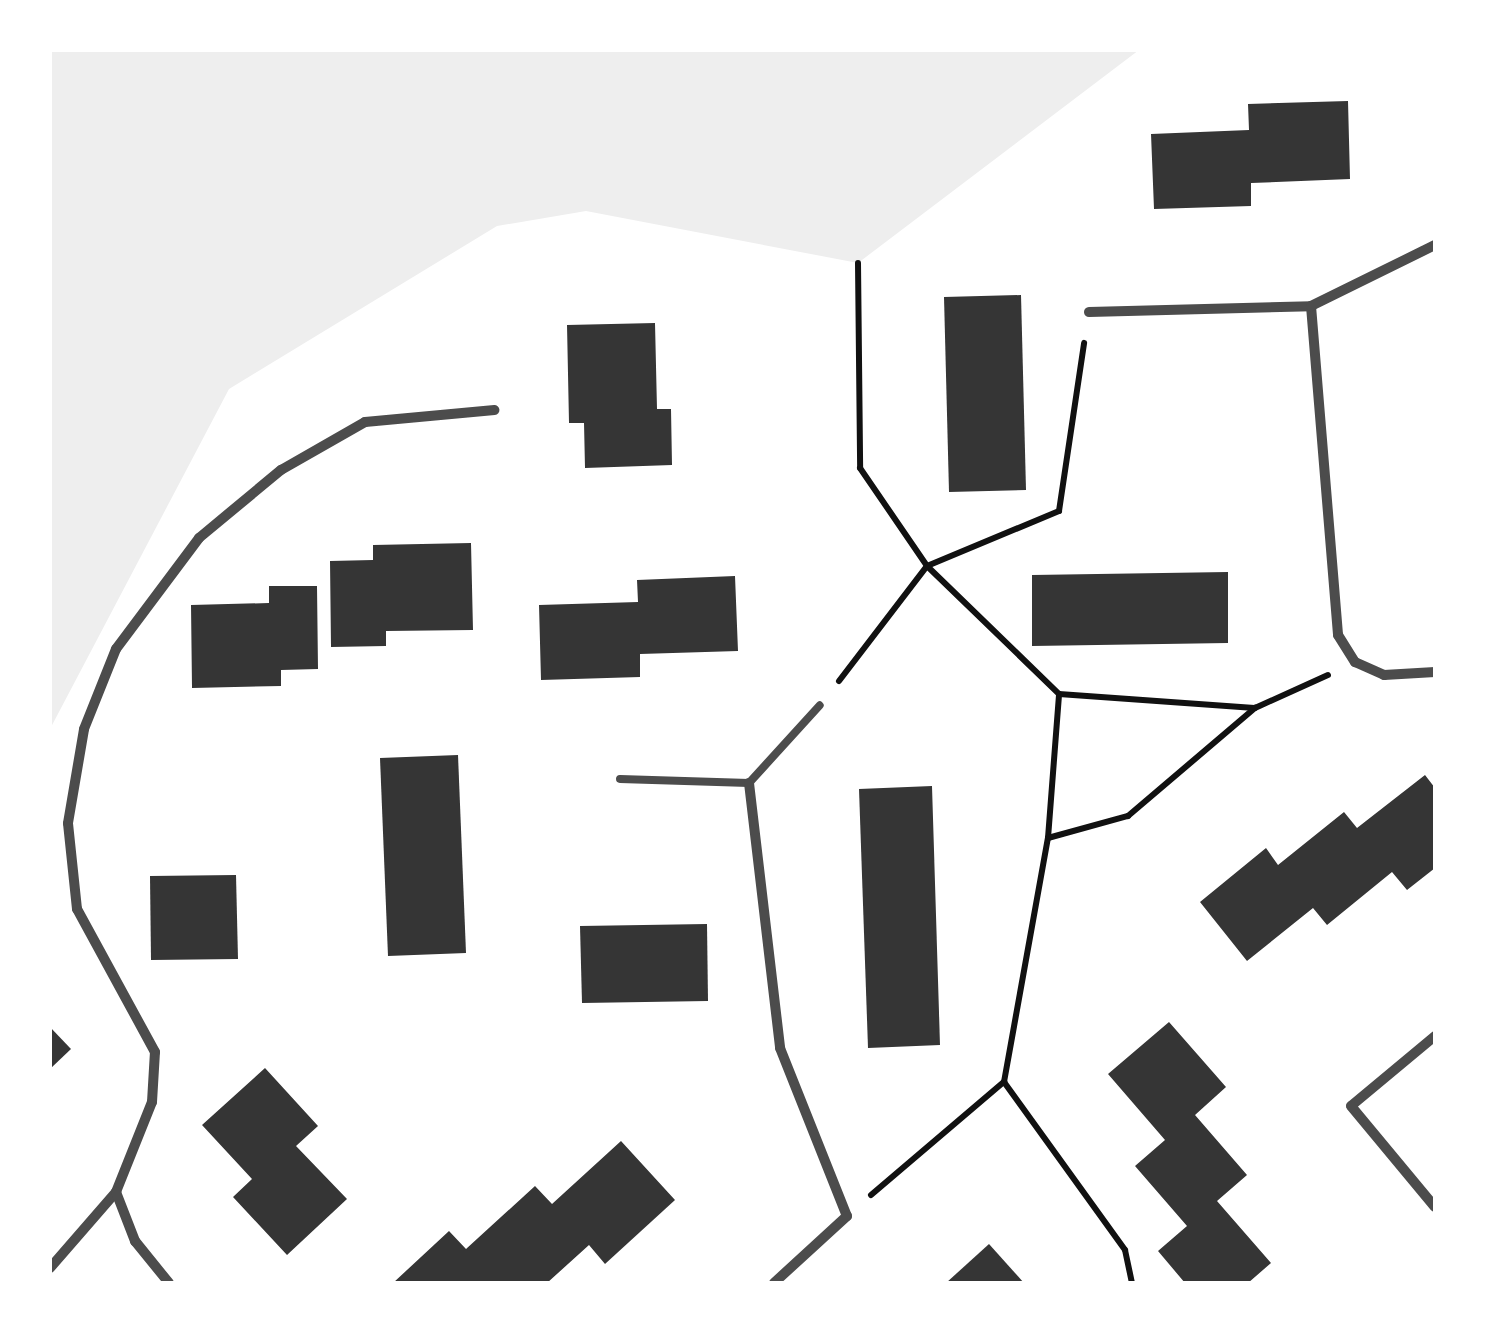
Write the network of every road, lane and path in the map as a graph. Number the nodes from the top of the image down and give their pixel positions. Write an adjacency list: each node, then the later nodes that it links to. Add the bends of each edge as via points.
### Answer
1 (1435, 245): 3 (street)
2 (858, 264): 6 (path, via 860,468)
3 (1312, 306): 4 (street); 7 (street, via 1338,636)
4 (1089, 312): 6 (path, via 1059,511)
5 (494, 410): 17 (street, via 365,422 281,470 199,538 116,649 84,729 68,823 77,909 156,1052 152,1102)
6 (926, 566): 9 (path); 10 (path)
7 (1355, 662): 8 (street, via 1384,675); 11 (path)
8 (1435, 672)
9 (1059, 694): 11 (path); 14 (path)
10 (820, 706): 13 (lane)
11 (1255, 708): 14 (path, via 1128,816)
12 (620, 779): 13 (lane)
13 (749, 782): 19 (street, via 780,1048)
14 (1048, 838): 16 (path)
15 (1435, 1036): 18 (street, via 1351,1106)
16 (1004, 1082): 19 (path); 23 (path, via 1125,1250)
17 (116, 1192): 20 (street); 21 (street, via 135,1241)
18 (1435, 1207)
19 (847, 1216): 22 (street)
20 (50, 1268)
21 (169, 1283)
22 (774, 1283)
23 (1132, 1283)

